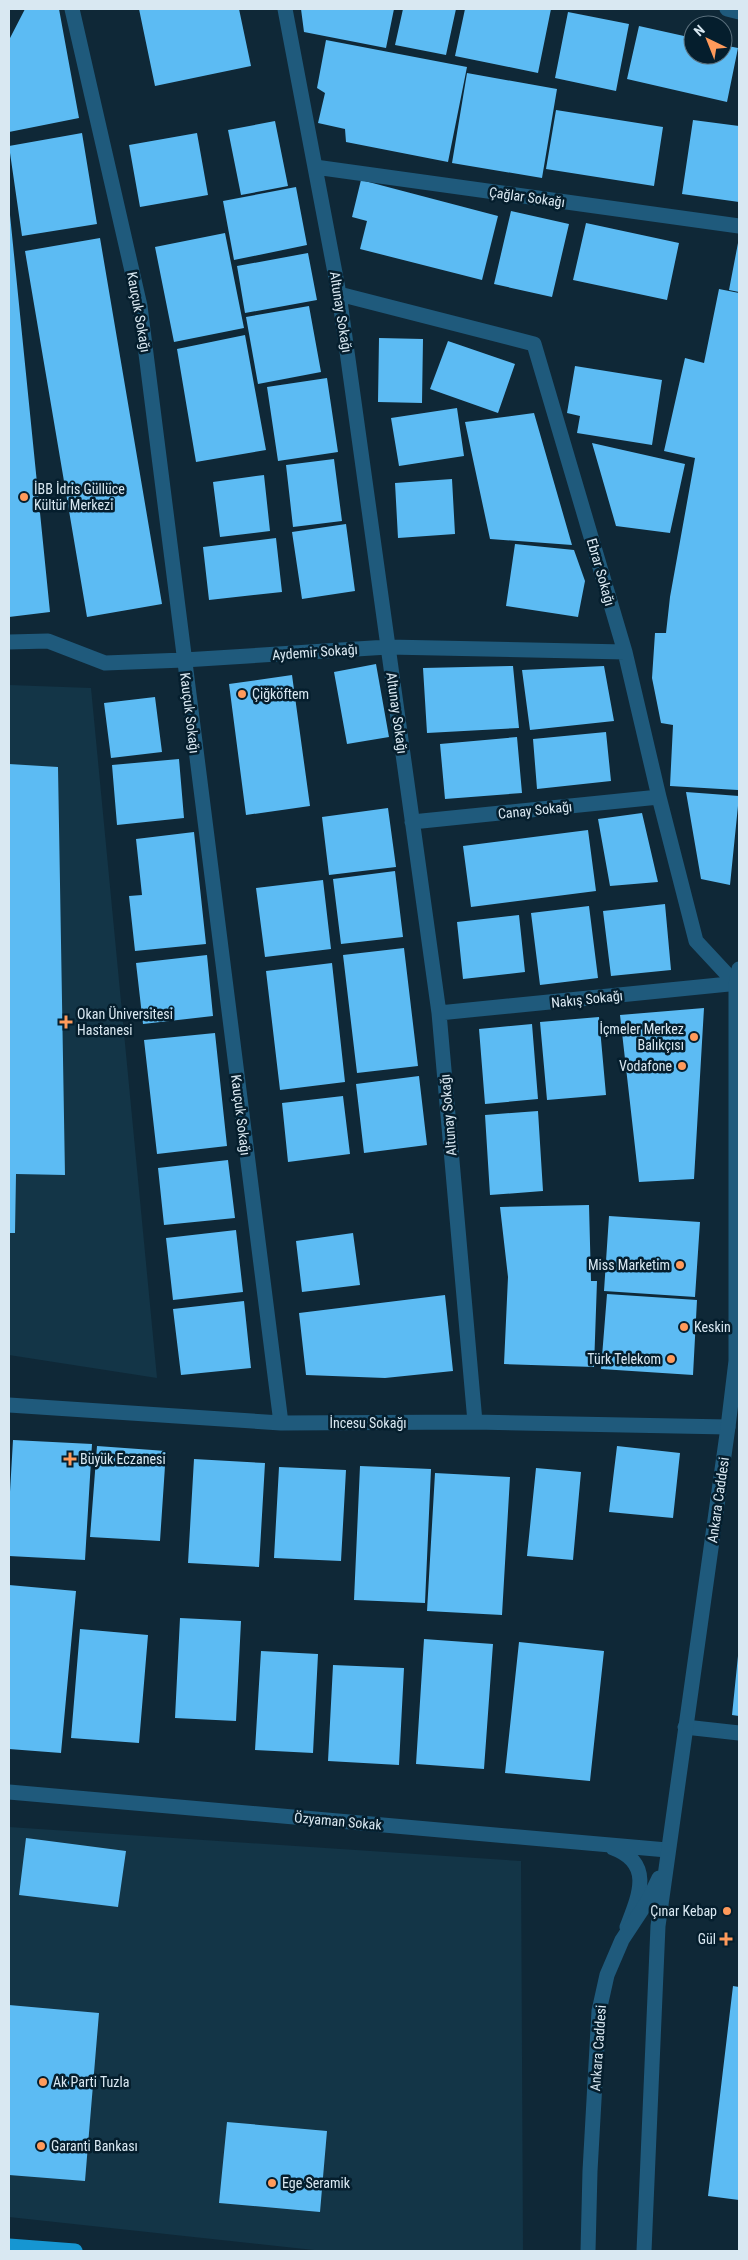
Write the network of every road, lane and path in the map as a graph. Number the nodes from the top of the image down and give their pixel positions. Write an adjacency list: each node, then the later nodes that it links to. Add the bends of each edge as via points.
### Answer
1 (72, 9): 11 (street, Kauçuk Sokağı, via 140,306)
2 (285, 9): 5 (street, Altunay Sokağı)
3 (727, 9): 4 (street)
4 (739, 12)
5 (315, 168): 6 (street, Çağlar Sokağı); 7 (street, Altunay Sokağı)
6 (739, 226)
7 (339, 294): 9 (street, Altunay Sokağı); 10 (street, Ebrar Sokağı, via 534,344)
8 (9, 642): 11 (street, Aydemir Sokağı, via 48,641 105,663)
9 (388, 647): 10 (street, Aydemir Sokağı); 11 (street, Aydemir Sokağı); 13 (street, Altunay Sokağı)
10 (625, 652): 12 (street, Ebrar Sokağı)
11 (184, 660): 21 (street, Kauçuk Sokağı)
12 (659, 797): 13 (street, Canay Sokağı); 15 (street, Ebrar Sokağı, via 696,941)
13 (412, 822): 16 (street, Altunay Sokağı)
14 (739, 969): 15 (street, Ankara Caddesi)
15 (738, 984): 16 (street, Nakış Sokağı); 17 (street, Ankara Caddesi)
16 (438, 1013): 20 (street, Altunay Sokağı)
17 (737, 1192): 18 (street, Ankara Caddesi)
18 (737, 1375): 22 (street, Ankara Caddesi)
19 (9, 1405): 21 (street, İncesu Sokağı)
20 (475, 1422): 21 (street, İncesu Sokağı); 22 (street, İncesu Sokağı)
21 (281, 1423)
22 (728, 1427): 23 (street, Ankara Caddesi)
23 (685, 1727): 24 (street); 27 (street, Ankara Caddesi)
24 (739, 1733)
25 (9, 1792): 26 (street, Özyaman Sokak)
26 (605, 1844): 27 (street, Özyaman Sokak); 28 (street, via 628,1856 640,1872 636,1904)
27 (667, 1850): 28 (street, Ankara Caddesi, via 649,1899); 32 (street, Ankara Caddesi, via 658,1926)
28 (622, 1940): 31 (street, Ankara Caddesi, via 607,1975 599,2010)
29 (9, 2246): 30 (highway)
30 (75, 2251)
31 (588, 2251)
32 (644, 2251)

